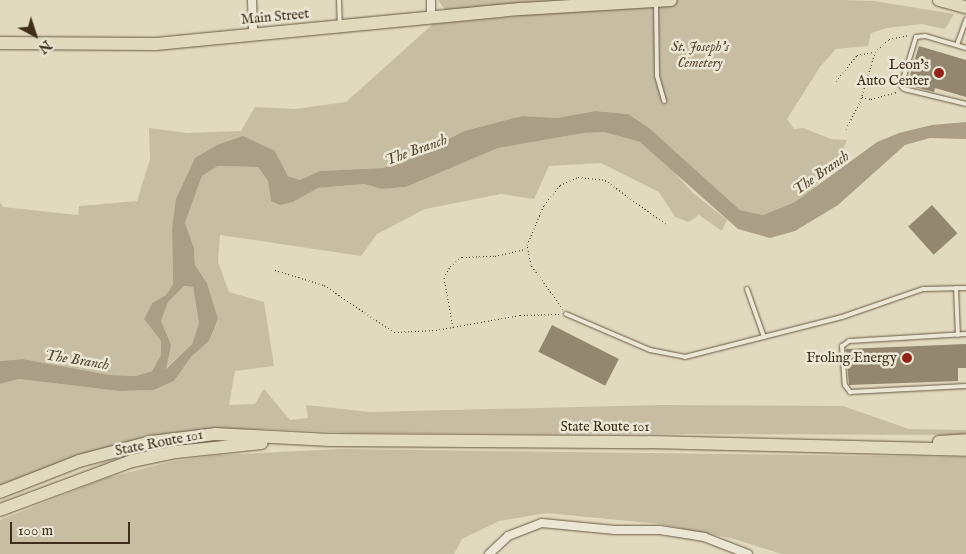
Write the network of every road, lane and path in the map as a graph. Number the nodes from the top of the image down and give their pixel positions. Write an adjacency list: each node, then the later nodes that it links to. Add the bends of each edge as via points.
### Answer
1 (252, 0): 13 (street)
2 (339, 0): 12 (lane)
3 (432, 0): 10 (street)
4 (672, 0): 6 (highway, Main Street)
5 (940, 0): 9 (highway)
6 (656, 1): 7 (highway, Main Street); 22 (lane, via 657,76)
7 (590, 2): 8 (highway, Main Street)
8 (522, 4): 10 (highway, Main Street)
9 (966, 7)
10 (431, 18): 12 (highway, Main Street)
11 (966, 20): 16 (lane)
12 (340, 26): 13 (highway, Main Street)
13 (253, 34): 15 (highway, Main Street, via 117,46)
14 (916, 37): 16 (lane, via 925,36); 18 (path, via 901,35); 20 (lane, via 901,83)
15 (0, 43)
16 (957, 45): 17 (lane)
17 (966, 48)
18 (874, 52): 19 (path, via 857,55); 21 (path)
19 (836, 81)
20 (904, 89): 21 (path, via 880,97); 23 (lane)
21 (861, 97): 24 (path)
22 (664, 101)
23 (966, 104)
24 (846, 129)
25 (666, 224): 26 (path, via 605,180 578,177 560,184 552,192 534,225)
26 (528, 249): 31 (path, via 531,266); 32 (path, via 494,256 462,256 450,266 444,278)
27 (275, 270): 32 (path, via 324,285 394,332)
28 (956, 288): 29 (lane); 34 (lane); 35 (lane, via 923,289)
29 (966, 288)
30 (747, 289): 35 (lane)
31 (566, 314): 32 (path, via 520,315); 35 (lane, via 670,356 700,354)
32 (453, 327)
33 (966, 334): 34 (lane)
34 (958, 335): 36 (lane, via 846,342 842,346 845,385 850,392)
35 (764, 337)
36 (966, 386)
37 (330, 440): 39 (highway, State Route 101); 41 (highway, State Route 101, via 215,434 151,442 79,461); 42 (highway, State Route 101, via 253,444 132,461)
38 (966, 440): 39 (highway, State Route 101)
39 (879, 446): 40 (highway, State Route 101)
40 (966, 450)
41 (0, 492)
42 (0, 510)
43 (488, 554): 44 (street, via 508,536 542,522 668,531 704,537)
44 (748, 554)

